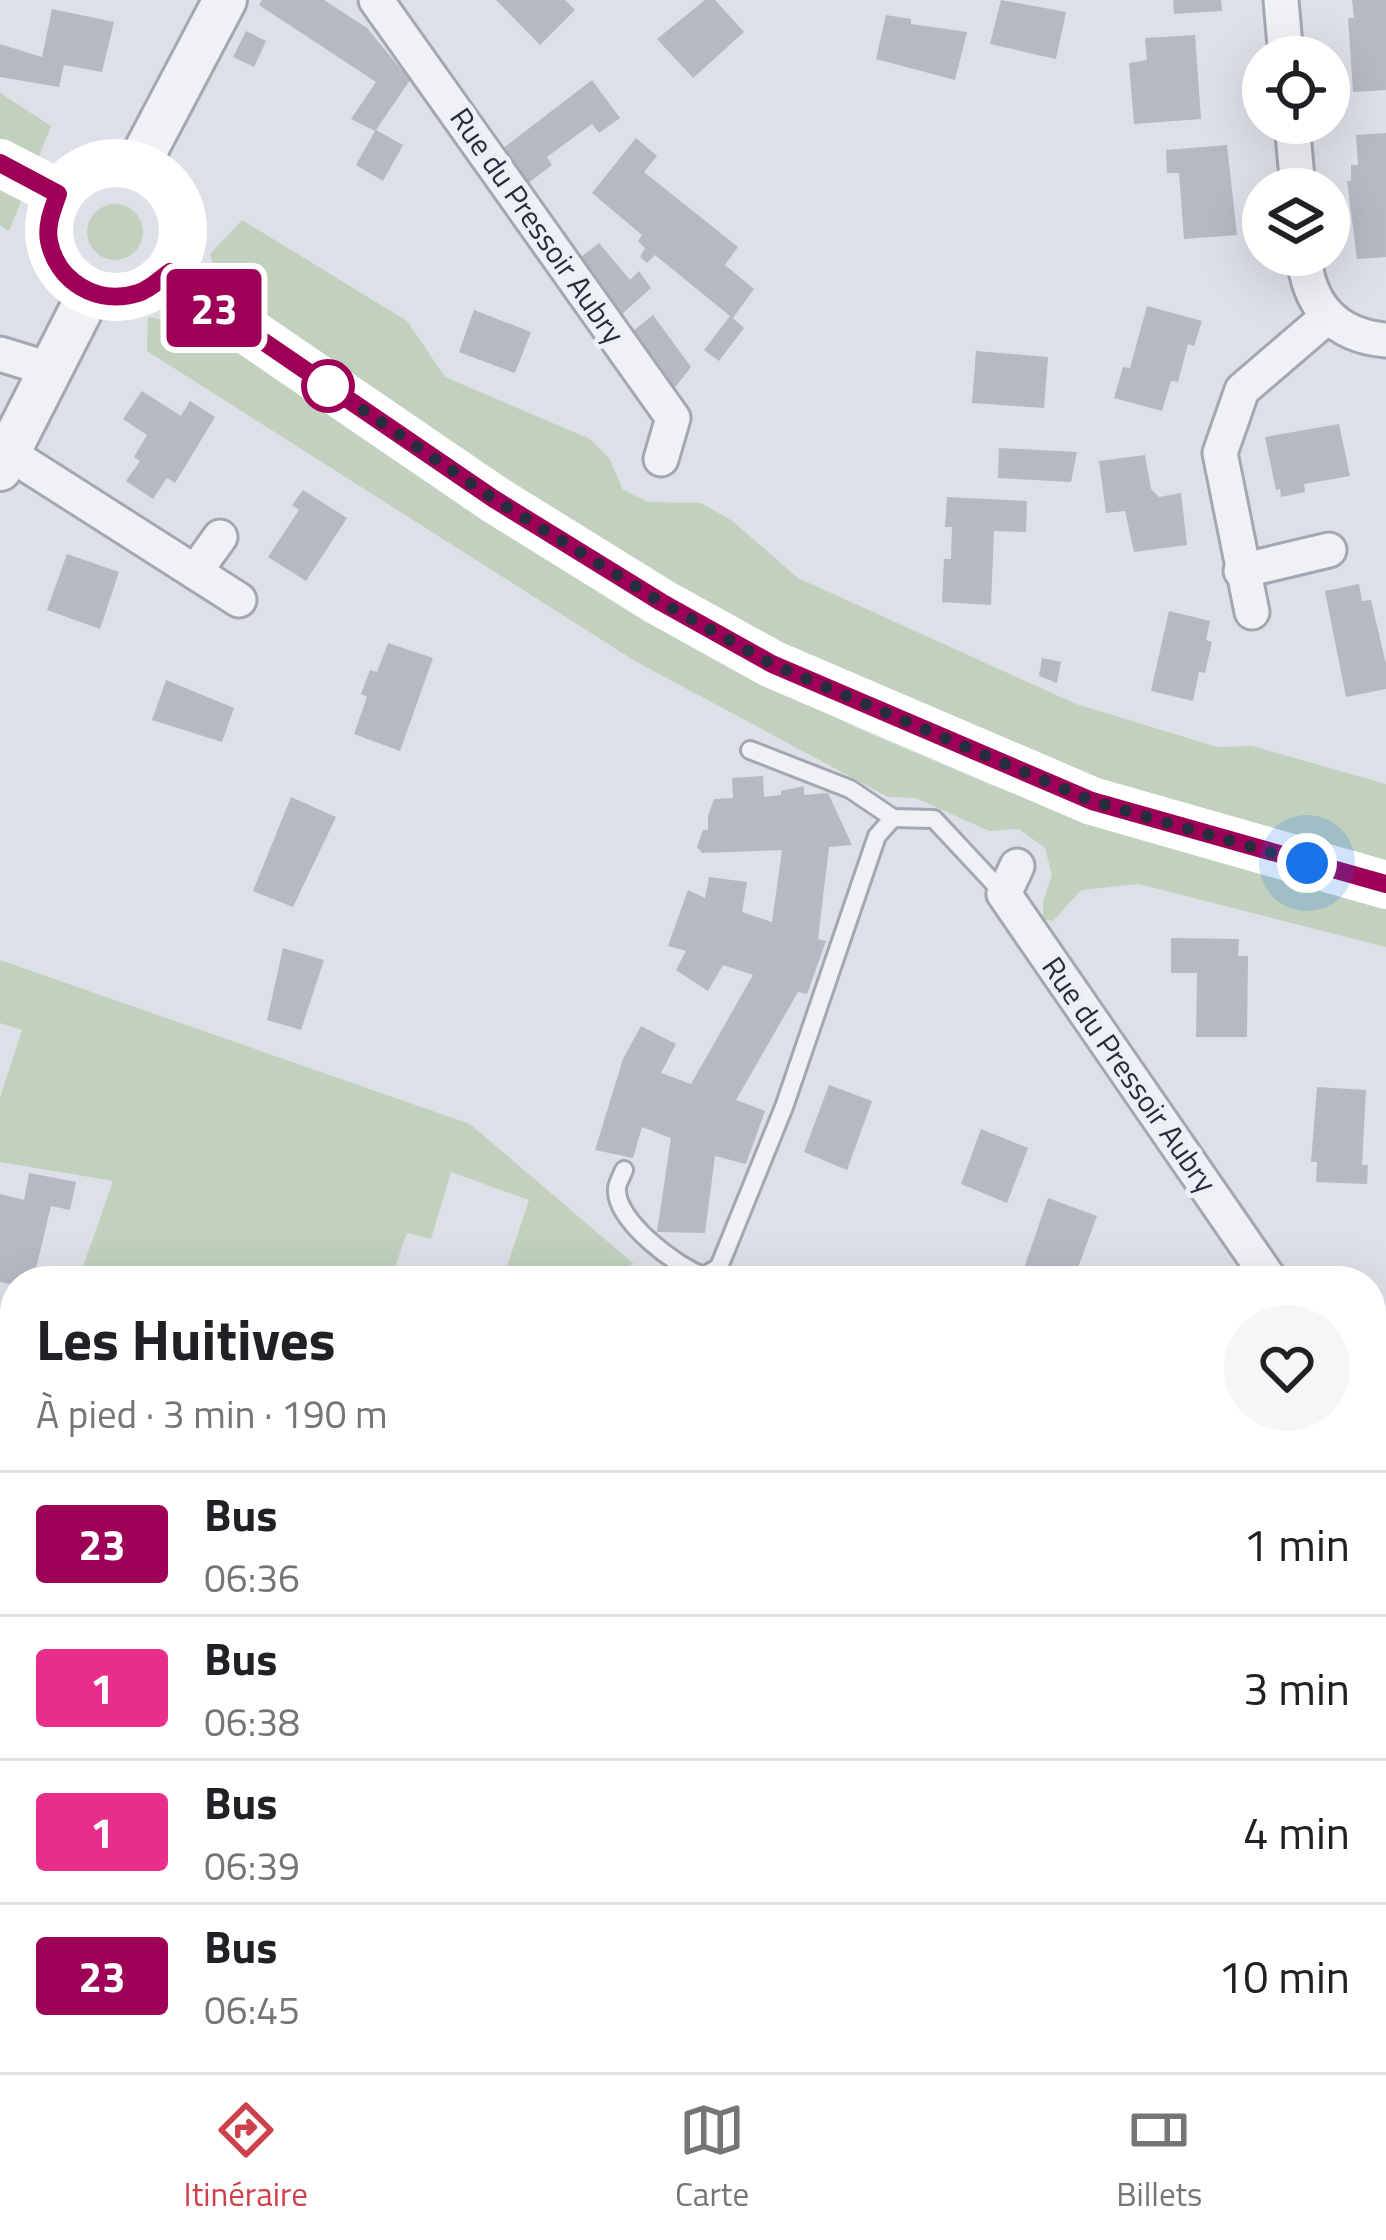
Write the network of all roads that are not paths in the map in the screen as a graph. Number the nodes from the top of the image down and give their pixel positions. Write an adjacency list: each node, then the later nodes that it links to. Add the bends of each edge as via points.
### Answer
1 (225, 0): 6 (street)
2 (376, 0): 15 (street, Rue du Pressoir Aubry, via 674,418)
3 (1281, 0): 4 (street)
4 (1284, 36)
5 (0, 163): 7 (main road)
6 (138, 165): 7 (main road, via 94,165); 8 (main road, via 175,196 183,217 182,248)
7 (58, 194): 10 (main road, via 49,242 61,270)
8 (170, 272): 10 (main road, via 142,292); 26 (main road, via 494,499 772,664 1092,801)
9 (1306, 276): 11 (street)
10 (90, 292): 14 (street)
11 (1327, 318): 12 (street, via 1362,338); 20 (street, via 1242,390 1220,453)
12 (1386, 340)
13 (0, 354): 14 (street)
14 (52, 370): 16 (street)
15 (662, 459)
16 (5, 461): 19 (street)
17 (220, 537): 19 (street)
18 (1329, 550): 20 (street)
19 (195, 572): 21 (street)
20 (1241, 572): 22 (street)
21 (239, 600)
22 (1252, 612)
23 (751, 750): 24 (lane, via 850,789)
24 (892, 818): 25 (lane, via 934,819); 29 (lane, via 878,836)
25 (1011, 880): 30 (street, Rue du Pressoir Aubry)
26 (1386, 884)
27 (624, 1170): 28 (lane, via 619,1203)
28 (681, 1266)
29 (719, 1266)
30 (1261, 1266)

